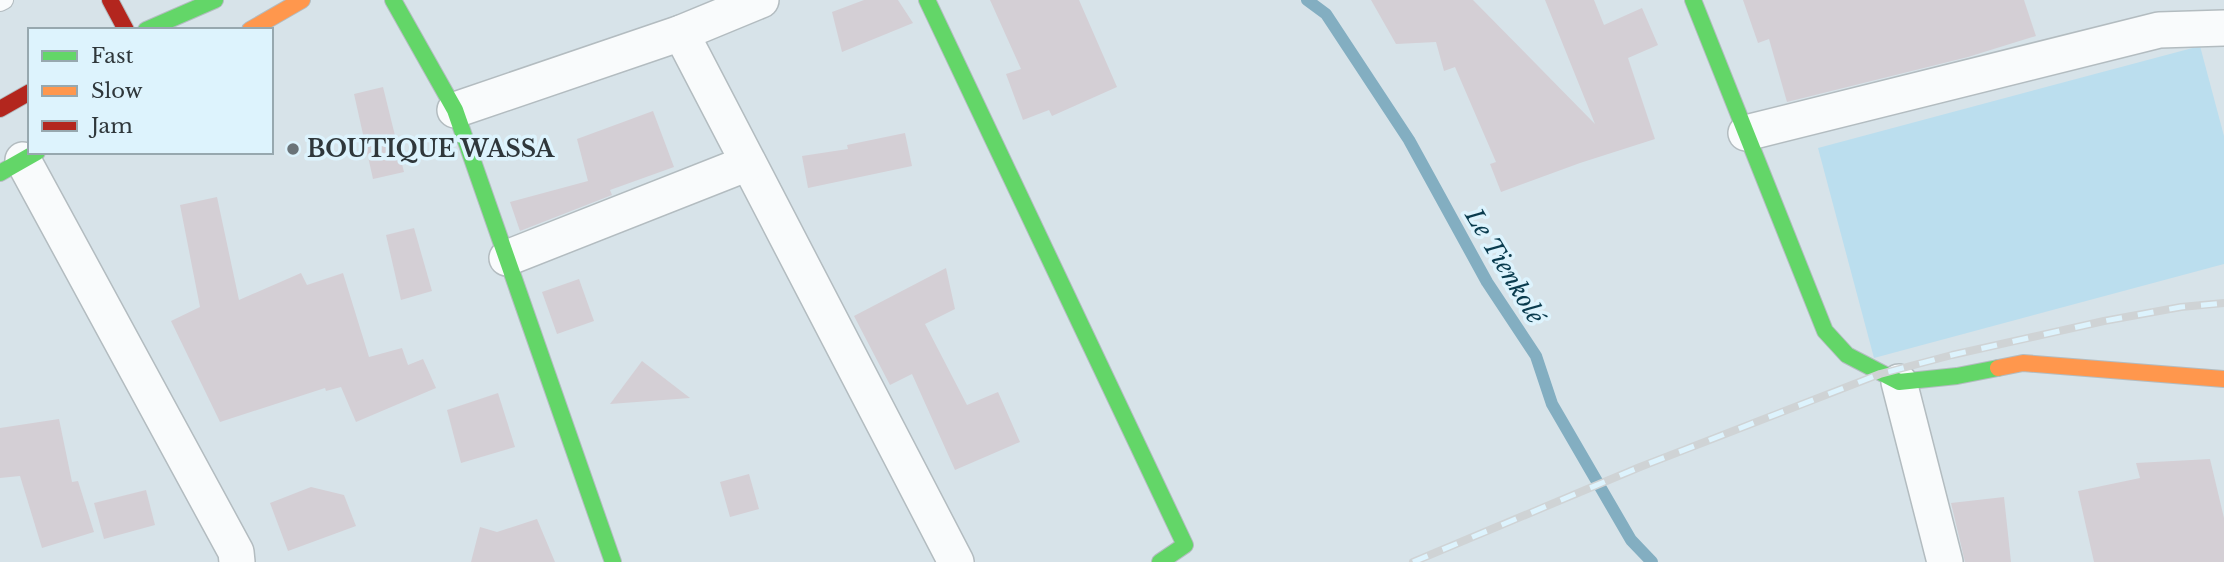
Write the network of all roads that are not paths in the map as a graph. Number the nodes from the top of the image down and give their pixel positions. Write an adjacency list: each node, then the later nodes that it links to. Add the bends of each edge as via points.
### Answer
1 (110, 0): 9 (street)
2 (215, 0): 10 (street)
3 (302, 0): 11 (street)
4 (393, 0): 15 (street)
5 (761, 0): 12 (street)
6 (927, 0): 25 (street, via 1185,545)
7 (1693, 0): 16 (street)
8 (2224, 27): 16 (street, via 2159,30)
9 (126, 28)
10 (151, 28)
11 (253, 28)
12 (681, 33): 15 (street); 18 (street)
13 (28, 93): 14 (street)
14 (0, 109)
15 (455, 110): 19 (street)
16 (1746, 133): 21 (street, via 1825,331 1847,355)
17 (20, 162): 22 (street, via 236,552)
18 (748, 163): 19 (street); 24 (street)
19 (507, 258): 23 (street)
20 (2224, 379): 21 (street, via 2022,363)
21 (1899, 382): 26 (street)
22 (237, 562)
23 (613, 562)
24 (956, 562)
25 (1160, 562)
26 (1945, 562)

